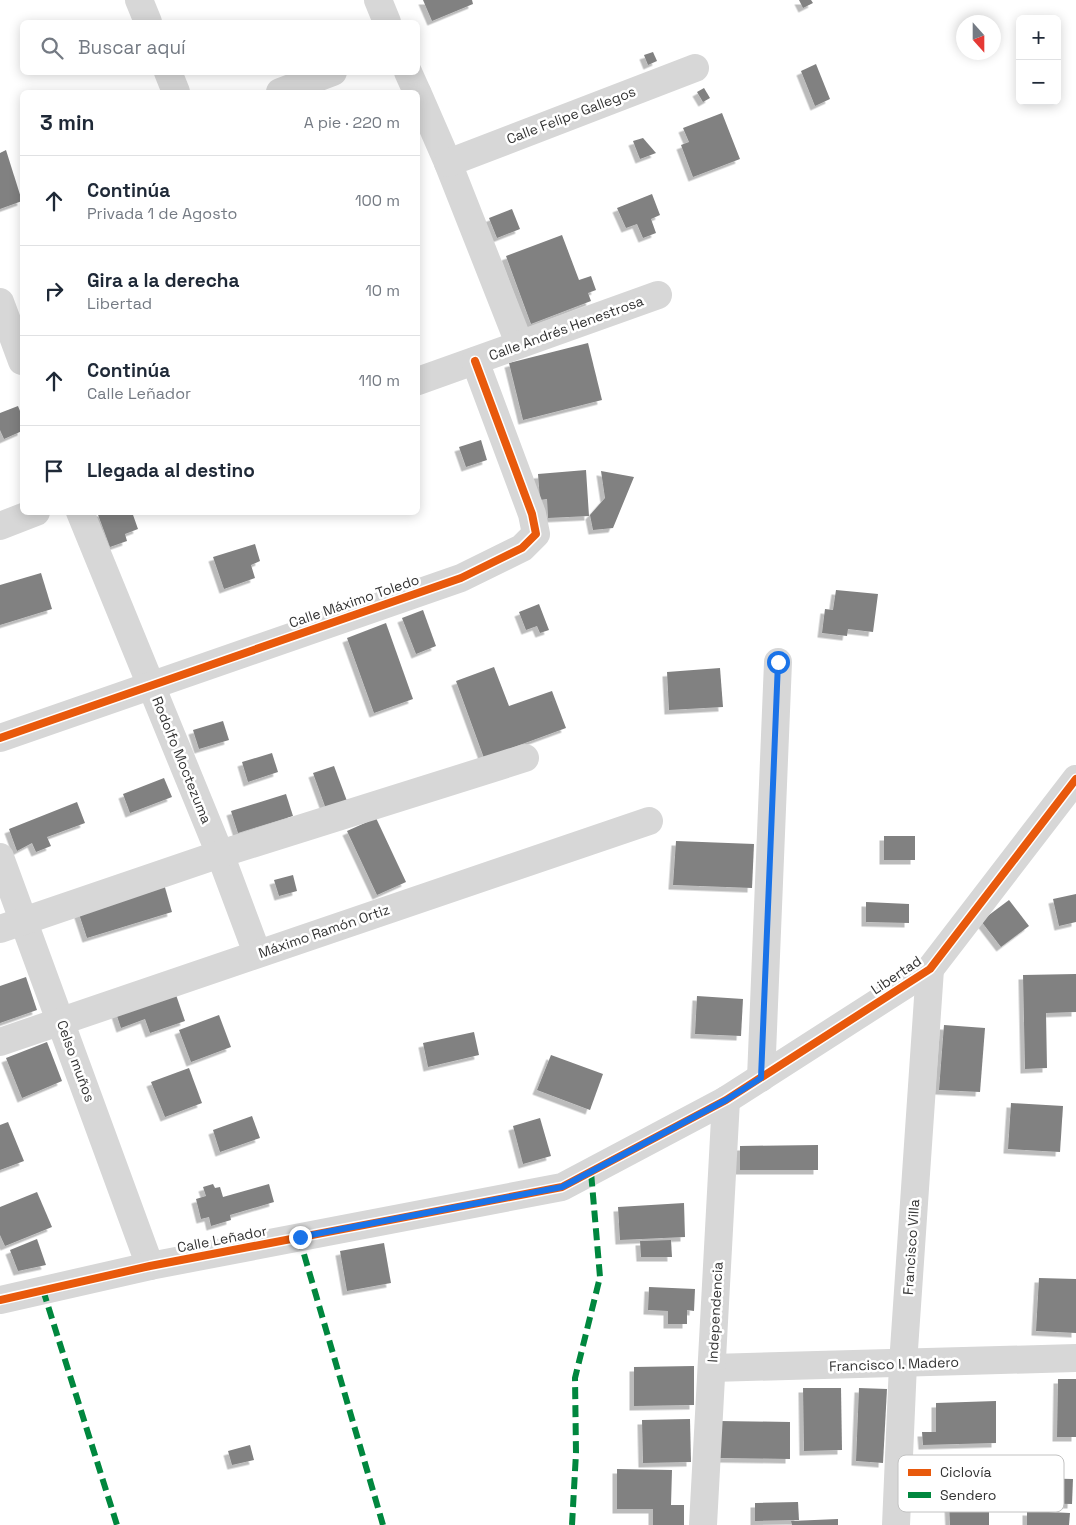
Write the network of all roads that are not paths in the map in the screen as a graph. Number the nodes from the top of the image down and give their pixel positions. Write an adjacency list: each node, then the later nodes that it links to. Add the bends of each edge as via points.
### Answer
1 (139, 0): 3 (street)
2 (378, 0): 4 (street)
3 (147, 20)
4 (386, 20)
5 (695, 68): 13 (street, Calle Felipe Gallegos)
6 (169, 75): 9 (street)
7 (325, 75): 10 (street)
8 (409, 75): 11 (street)
9 (175, 90)
10 (285, 90)
11 (416, 90)
12 (420, 100): 13 (street)
13 (448, 163): 16 (street)
14 (658, 295): 16 (street, Calle Andrés Henestrosa)
15 (7, 307): 17 (street)
16 (519, 344): 18 (street, Calle Andrés Henestrosa)
17 (20, 354)
18 (475, 361): 19 (street, Calle Andrés Henestrosa); 24 (street, Calle Máximo Toledo, via 532,514 536,534 522,548 461,578)
19 (420, 381)
20 (28, 515): 22 (street)
21 (81, 515): 24 (street, Rodolfo Moctezuma)
22 (0, 526)
23 (778, 662): 36 (street)
24 (152, 686): 25 (street, Calle Máximo Toledo); 29 (street, Rodolfo Moctezuma)
25 (0, 738)
26 (525, 758): 29 (street)
27 (1076, 779): 33 (street, Libertad)
28 (649, 821): 32 (street, Máximo Ramón Ortiz)
29 (220, 854): 31 (street); 32 (street, Rodolfo Moctezuma)
30 (0, 857): 31 (street, Celso muños)
31 (12, 925): 34 (street, Celso muños)
32 (257, 953): 34 (street, Máximo Ramón Ortiz)
33 (930, 969): 36 (street, Libertad); 41 (street, Francisco Villa)
34 (61, 1022): 35 (street, Máximo Ramón Ortiz); 38 (street, Celso muños)
35 (0, 1042)
36 (761, 1078): 37 (street, Libertad)
37 (726, 1100): 38 (street, Calle Leñador, via 562,1187); 42 (street, Independencia)
38 (150, 1266): 39 (street, Calle Leñador)
39 (0, 1300)
40 (1076, 1358): 41 (street, Francisco I. Madero)
41 (903, 1364): 42 (street, Francisco I. Madero); 43 (street, Francisco Villa)
42 (712, 1368): 45 (street, Independencia)
43 (899, 1455)
44 (898, 1479): 46 (street, Francisco Villa)
45 (703, 1525)
46 (896, 1525)

